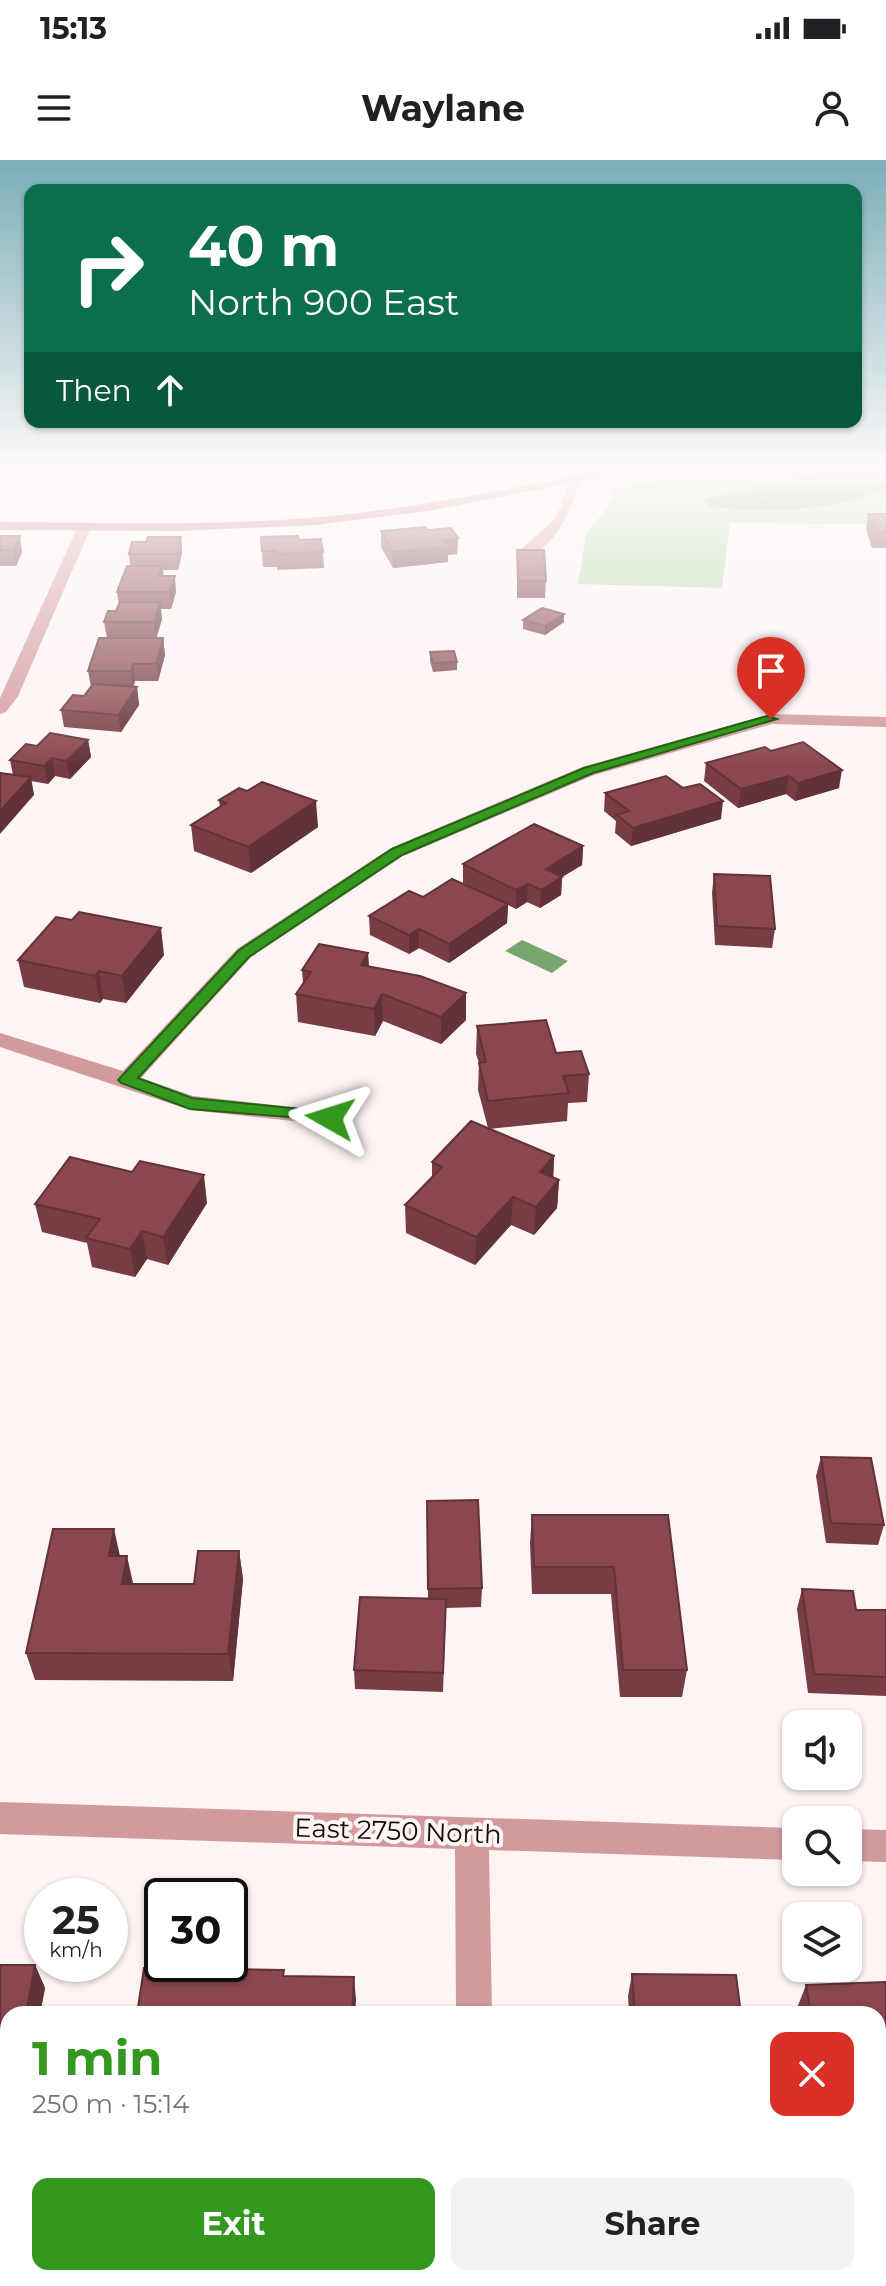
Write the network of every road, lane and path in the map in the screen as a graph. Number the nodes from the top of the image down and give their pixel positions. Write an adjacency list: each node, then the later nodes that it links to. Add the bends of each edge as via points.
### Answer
1 (64, 569): 2 (street)
2 (3, 700)
3 (886, 722): 5 (street, via 771,719 588,771 397,852 244,953)
4 (0, 1040): 5 (street)
5 (127, 1080): 6 (street, via 190,1103)
6 (330, 1118)
7 (0, 1818): 8 (street, East 2750 North)
8 (472, 1834): 9 (street, East 2750 North); 12 (street)
9 (782, 1844)
10 (862, 1845): 11 (street)
11 (886, 1846)
12 (474, 2006)

